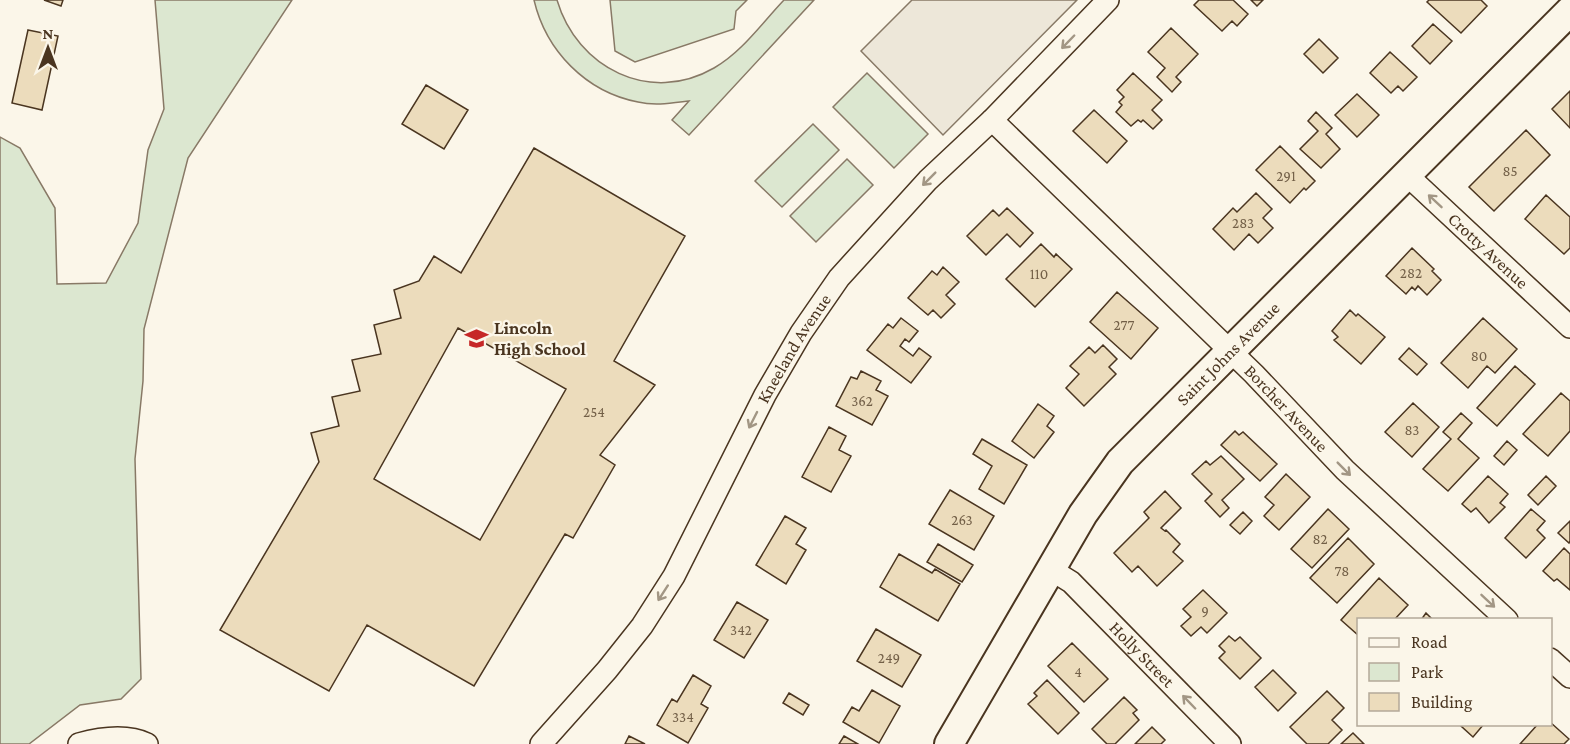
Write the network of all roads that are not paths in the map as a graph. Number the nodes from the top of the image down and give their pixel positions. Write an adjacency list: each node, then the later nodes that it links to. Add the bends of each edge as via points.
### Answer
1 (1108, 0): 3 (street, Kneeland Avenue, one-way to 3)
2 (1570, 11): 4 (street, Saint Johns Avenue)
3 (992, 120): 6 (street, Borcher Avenue); 13 (street, Kneeland Avenue, one-way to 13, via 928,180 839,278 765,395 674,576 642,626)
4 (1407, 175): 5 (street, Crotty Avenue, one-way to 4); 6 (street, Saint Johns Avenue)
5 (1570, 327)
6 (1231, 352): 7 (street, Saint Johns Avenue, via 1115,469); 8 (street, Borcher Avenue, one-way to 8, via 1345,470)
7 (1050, 569): 14 (street, Saint Johns Avenue); 15 (street, Holly Street, one-way to 7, via 1071,582)
8 (1505, 618)
9 (1552, 660): 10 (street)
10 (1570, 677)
11 (79, 744): 12 (street, via 108,737)
12 (147, 744)
13 (542, 744)
14 (949, 744)
15 (1230, 744)

